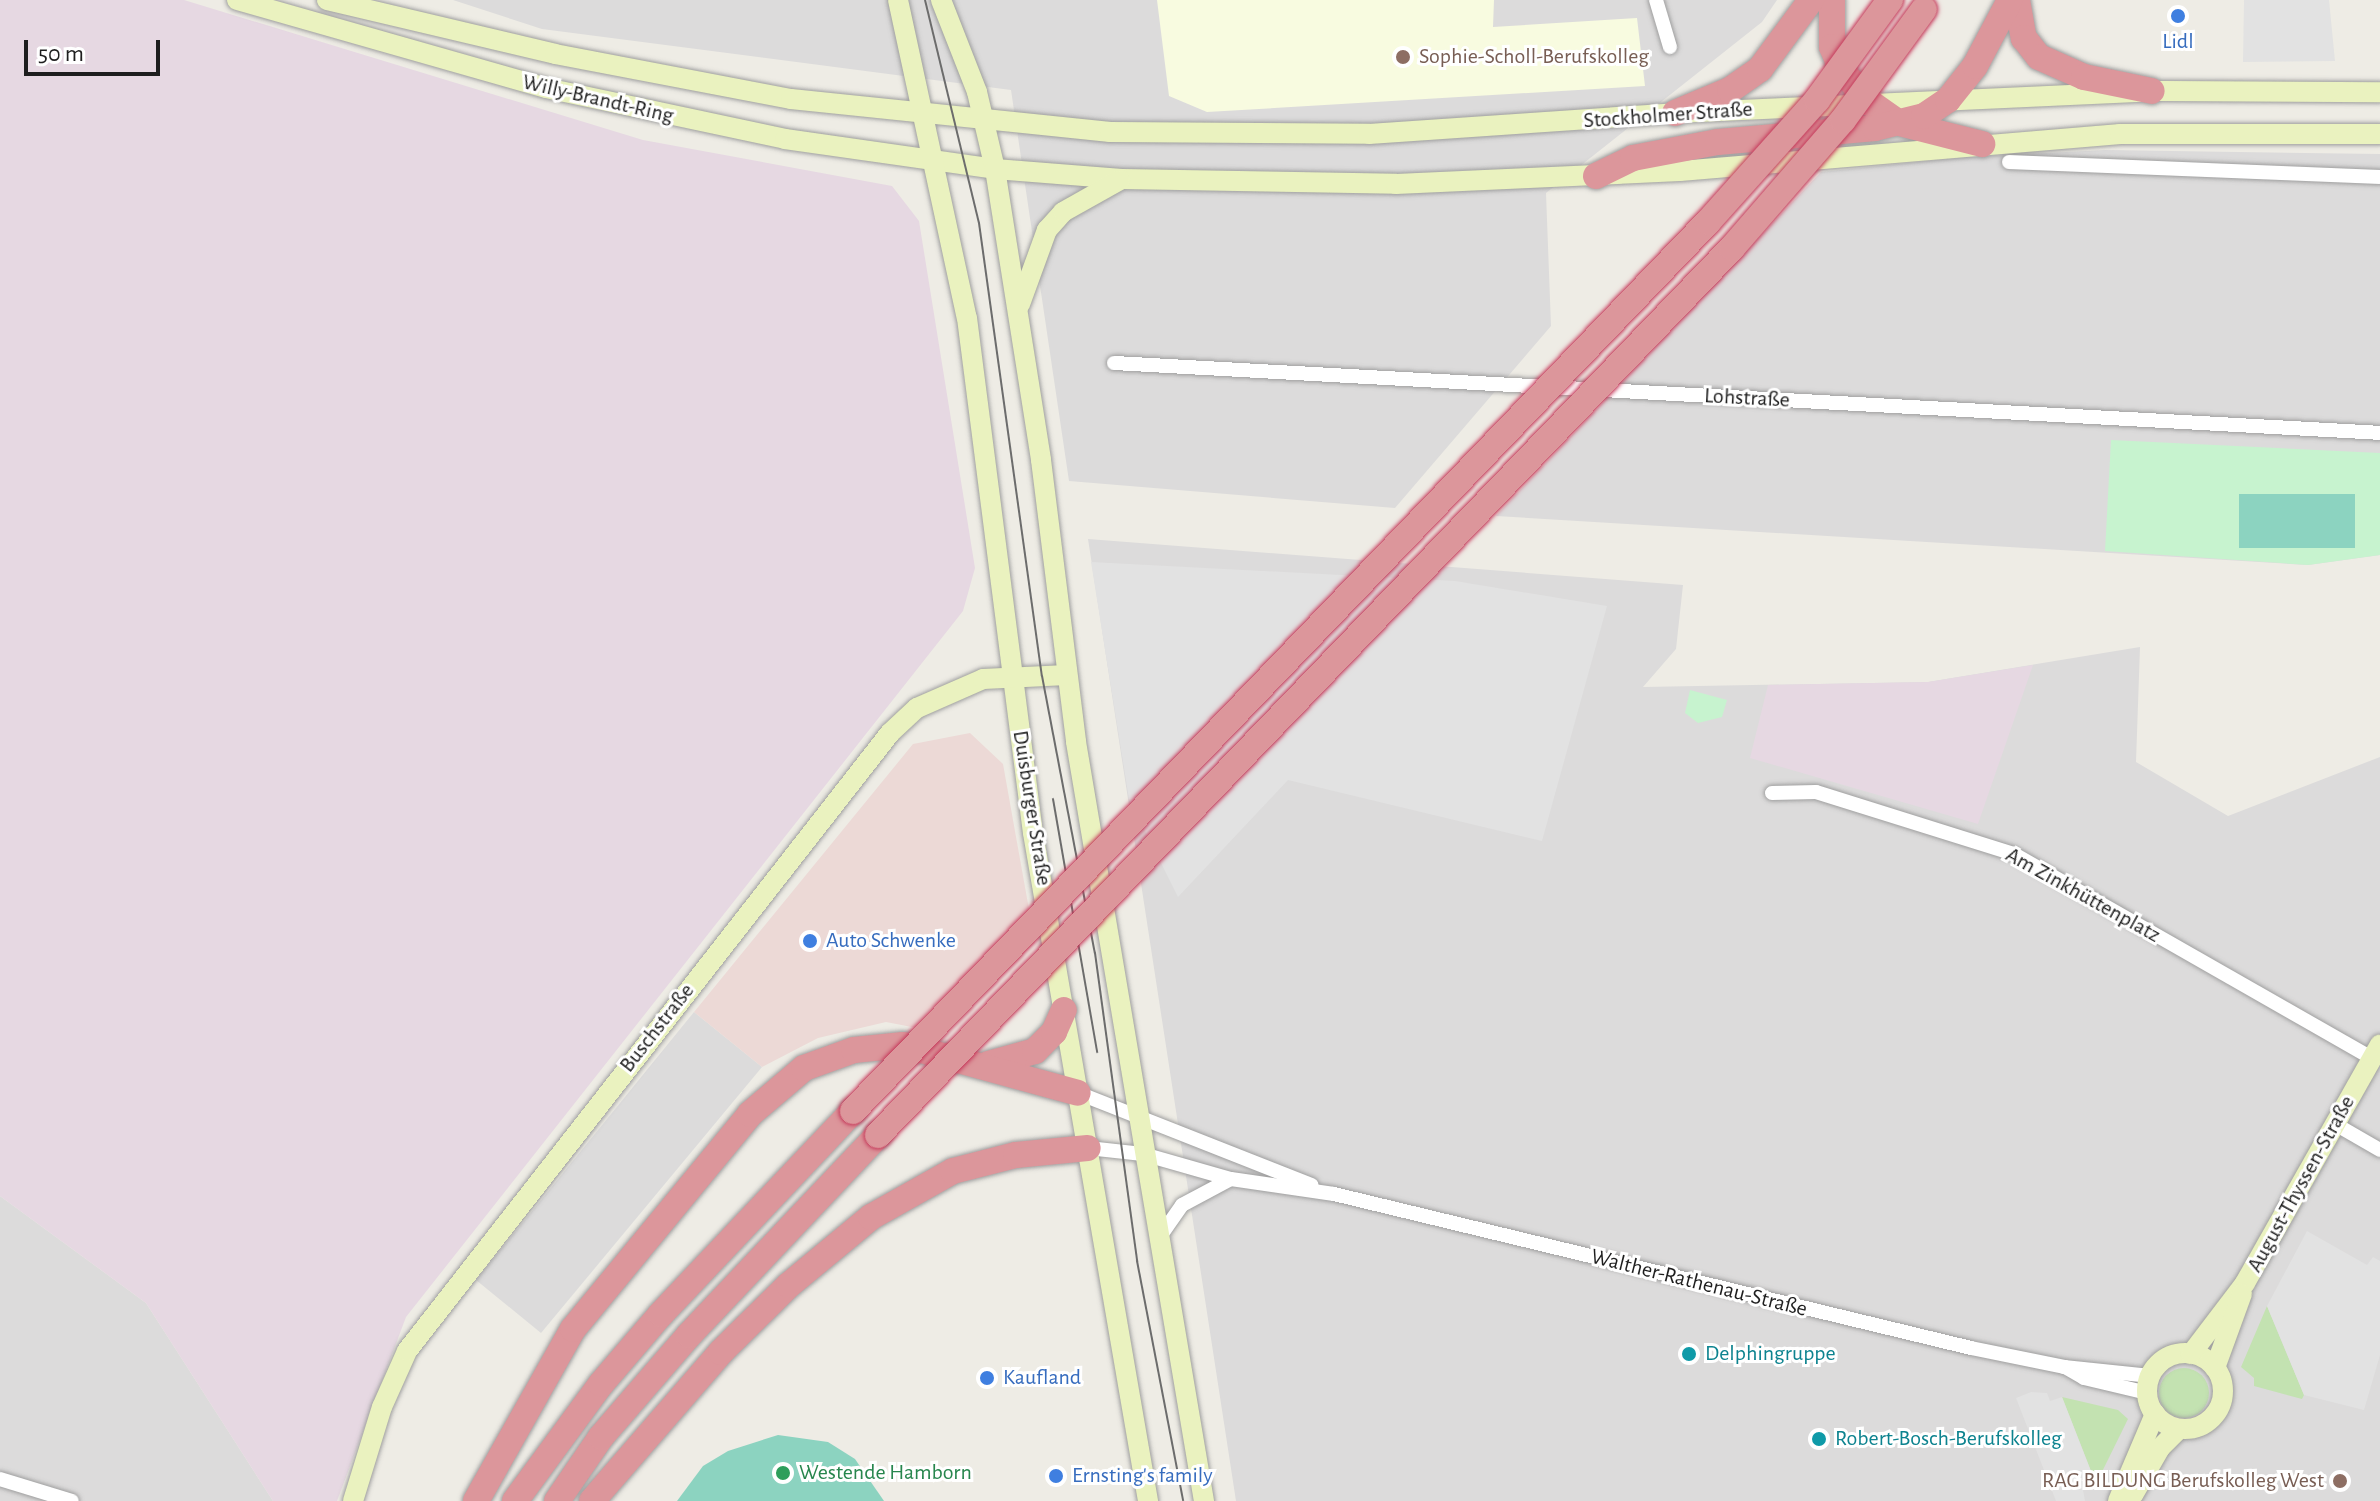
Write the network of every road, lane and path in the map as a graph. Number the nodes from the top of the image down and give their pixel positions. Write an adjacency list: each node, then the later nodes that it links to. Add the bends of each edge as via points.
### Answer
1 (237, 0): 24 (main road, Willy-Brandt-Ring, via 546,88 785,139)
2 (327, 0): 18 (main road, Willy-Brandt-Ring, via 676,78)
3 (898, 0): 18 (main road, Duisburger Straße)
4 (941, 0): 20 (main road)
5 (1656, 0): 12 (street)
6 (1811, 0): 17 (highway, via 1760,69 1720,96)
7 (1832, 0): 16 (highway, via 1832,47 1842,71)
8 (1890, 0): 58 (highway, bridge, via 1817,100 1708,222 661,1314 601,1384)
9 (2010, 0): 15 (highway, via 1975,66)
10 (2017, 0): 13 (highway, via 2024,38 2039,57 2084,77)
11 (1927, 5): 59 (highway, bridge, via 1843,120 1732,248 689,1335 601,1437)
12 (1670, 47)
13 (2152, 91): 14 (main road, Stockholmer Straße); 15 (main road, Stockholmer Straße)
14 (2380, 92)
15 (1948, 100): 16 (main road, Stockholmer Straße); 21 (highway, via 1924,116)
16 (1872, 104): 17 (main road, Stockholmer Straße); 21 (highway)
17 (1675, 113): 20 (main road, Stockholmer Straße, via 1273,136 1110,132)
18 (925, 115): 19 (main road, Willy-Brandt-Ring); 24 (main road, Duisburger Straße)
19 (956, 118): 20 (main road, Stockholmer Straße)
20 (986, 121): 26 (main road)
21 (1899, 123): 23 (highway); 27 (highway, via 1718,142 1633,158)
22 (2380, 134): 23 (main road, via 2168,132)
23 (1982, 144): 27 (main road)
24 (935, 160): 26 (main road, Willy-Brandt-Ring); 34 (main road, Duisburger Straße, via 967,318)
25 (2009, 162): 28 (street)
26 (995, 169): 29 (main road); 30 (main road)
27 (1596, 176): 29 (main road, via 1268,186)
28 (2380, 177)
29 (1122, 179): 30 (main road, via 1063,212 1047,230)
30 (1019, 308): 33 (main road)
31 (1114, 363): 32 (street, Lohstraße)
32 (2380, 433)
33 (1067, 675): 34 (main road, Buschstraße); 40 (main road)
34 (1011, 678): 36 (main road, Duisburger Straße); 56 (main road, Buschstraße, via 983,679 943,693 890,733 407,1351)
35 (1772, 793): 37 (street, Am Zinkhüttenplatz, via 1816,792 2014,854)
36 (1064, 1010): 38 (highway, via 1054,1032 1035,1051); 39 (main road, Duisburger Straße)
37 (2376, 1051): 41 (main road, August-Thyssen-Straße)
38 (988, 1064): 39 (highway); 57 (highway, via 903,1045 866,1049 825,1058 778,1087 573,1329)
39 (1078, 1093): 40 (street, Walther-Rathenau-Straße); 42 (main road, Duisburger Straße)
40 (1138, 1115): 44 (main road); 46 (street, Walther-Rathenau-Straße)
41 (2335, 1124): 43 (street); 48 (main road, August-Thyssen-Straße)
42 (1088, 1148): 44 (street, Walther-Rathenau-Straße); 60 (highway, via 1016,1155 953,1171 871,1217 789,1285 721,1352); 61 (main road, Duisburger Straße)
43 (2380, 1150)
44 (1143, 1154): 45 (street, Walther-Rathenau-Straße); 47 (main road)
45 (1231, 1179): 46 (street, Walther-Rathenau-Straße); 47 (street, via 1182,1205)
46 (1334, 1194): 51 (street, Walther-Rathenau-Straße, via 2064,1367 2084,1378)
47 (1157, 1241): 62 (main road)
48 (2245, 1283): 49 (main road, August-Thyssen-Straße); 50 (main road, August-Thyssen-Straße)
49 (2191, 1354): 50 (main road); 51 (main road, via 2169,1357)
50 (2215, 1368): 53 (main road, via 2223,1386 2220,1406 2204,1425)
51 (2149, 1384): 52 (main road)
52 (2155, 1414): 53 (main road); 63 (main road)
53 (2179, 1429): 64 (main road, via 2160,1448)
54 (0, 1479): 55 (street)
55 (72, 1501)
56 (353, 1501)
57 (476, 1501)
58 (515, 1501)
59 (557, 1501)
60 (592, 1501)
61 (1148, 1501)
62 (1204, 1501)
63 (2118, 1501)
64 (2128, 1501)

